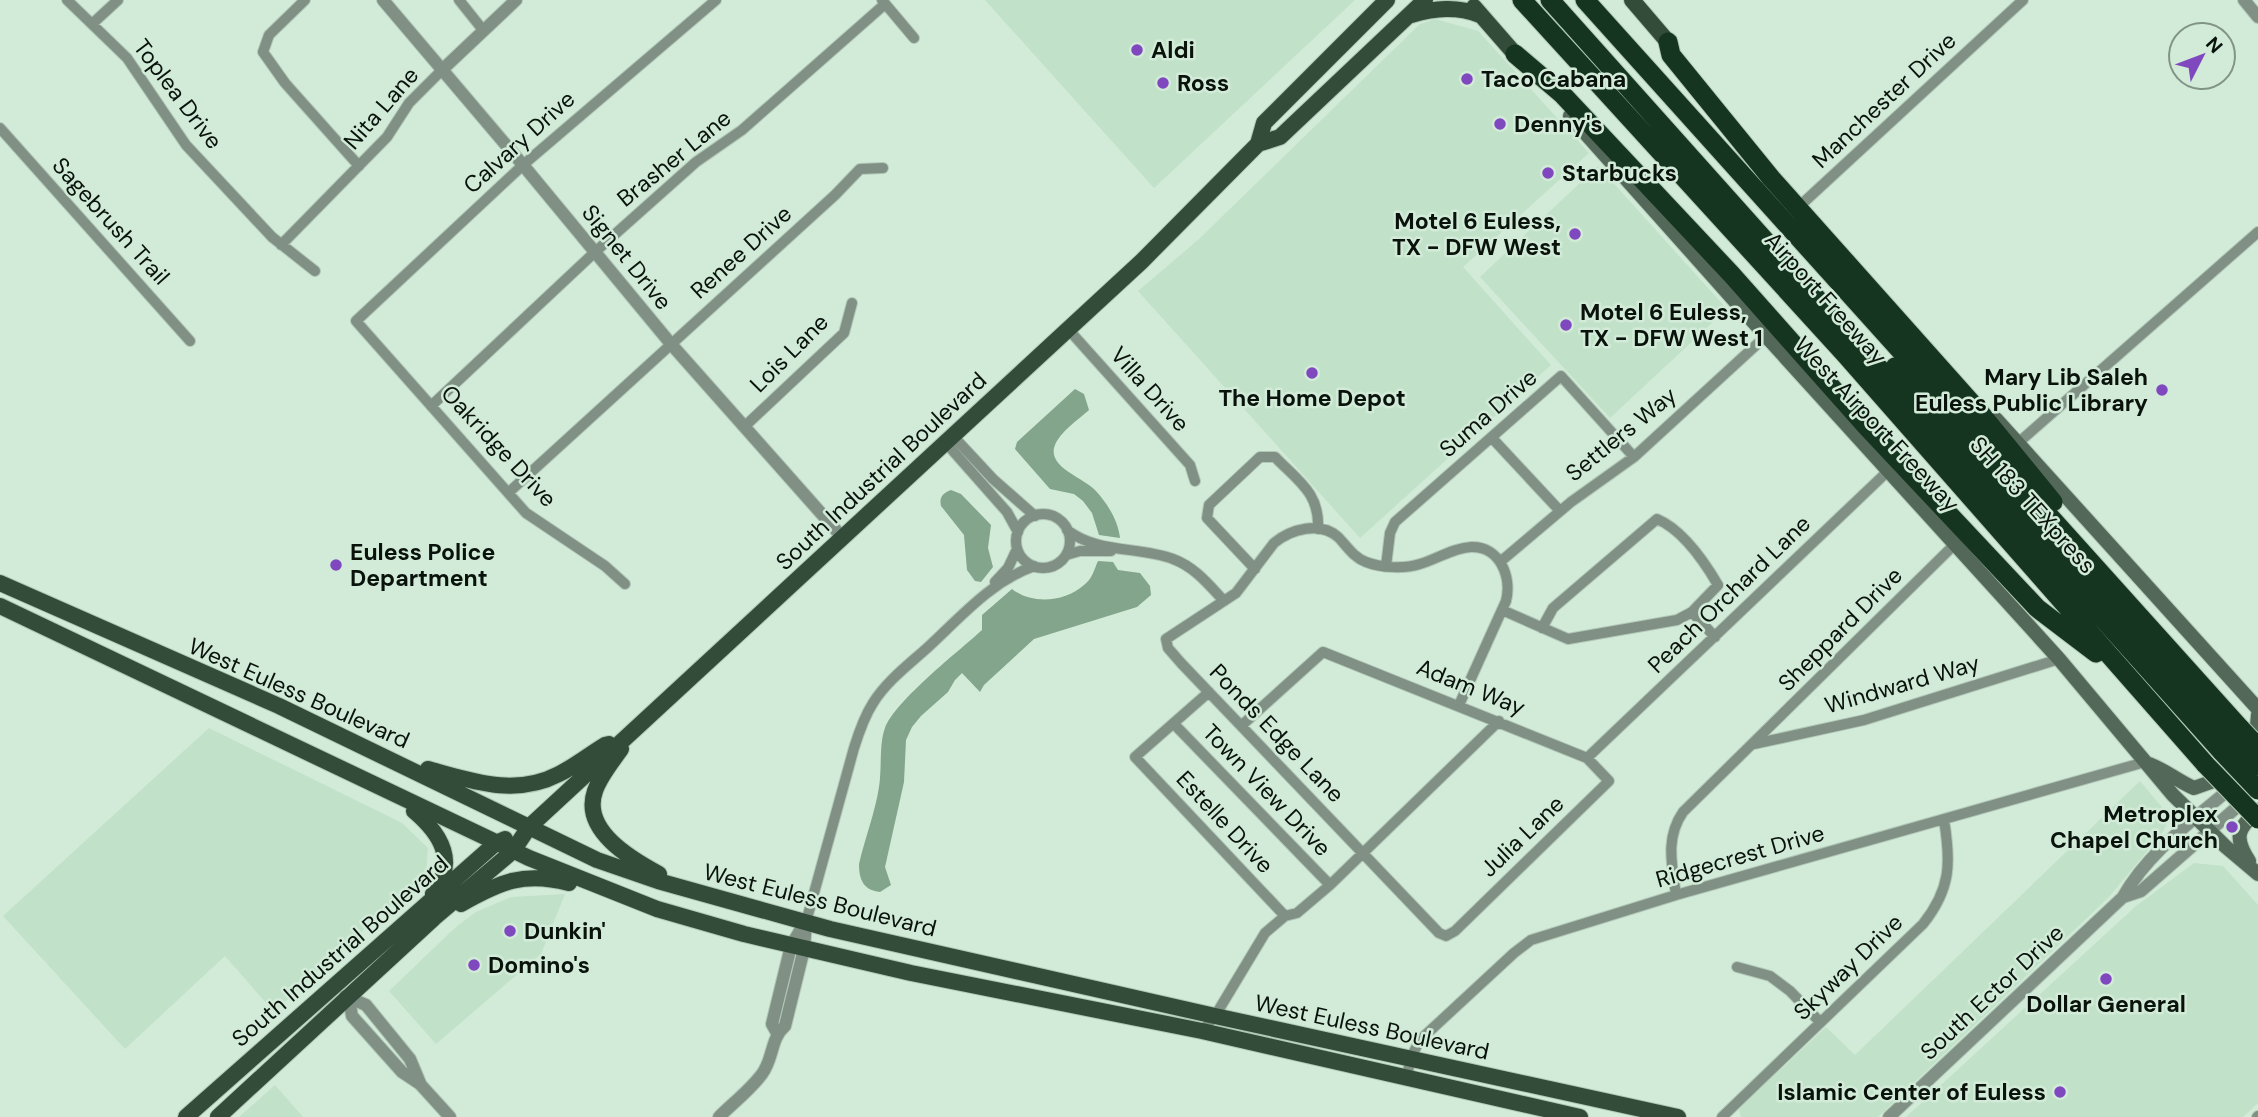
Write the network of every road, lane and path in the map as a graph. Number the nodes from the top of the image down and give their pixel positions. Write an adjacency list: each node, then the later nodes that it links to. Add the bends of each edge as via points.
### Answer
1 (67, 0): 22 (street, Toplea Drive)
2 (118, 0): 22 (street)
3 (305, 0): 31 (street, via 269,35 262,52)
4 (383, 0): 27 (street, Signet Drive)
5 (458, 0): 23 (street)
6 (516, 0): 23 (street, Nita Lane)
7 (716, 0): 30 (street, Calvary Drive)
8 (1387, 0): 29 (main road, South Industrial Boulevard, via 1264,123)
9 (1425, 0): 20 (main road, South Industrial Boulevard)
10 (1467, 0): 19 (main road, West Airport Freeway)
11 (1522, 0): 78 (highway, Airport Freeway, via 1845,354)
12 (1550, 0): 89 (highway, SH 183 TEXpress)
13 (1563, 0): 89 (highway, SH 183 TEXpress)
14 (1584, 0): 89 (highway, Airport Freeway)
15 (1632, 0): 25 (main road)
16 (2023, 0): 33 (street, Manchester Drive)
17 (2244, 0): 21 (street)
18 (883, 2): 24 (street); 36 (street, Brasher Lane, via 742,130 696,162)
19 (1478, 7): 20 (main road); 26 (main road, West Airport Freeway)
20 (1409, 15): 29 (main road, South Industrial Boulevard, via 1280,137)
21 (2257, 15)
22 (93, 24): 35 (street, Toplea Drive, via 127,58 186,145)
23 (483, 30): 27 (street, Nita Lane)
24 (915, 38)
25 (1668, 42): 33 (main road); 89 (highway, via 1671,55 1771,178 1978,410 2211,685)
26 (1515, 54): 41 (main road, West Airport Freeway); 78 (highway, via 1562,94 2037,608)
27 (443, 69): 30 (street, Signet Drive); 31 (street, Nita Lane)
28 (0, 128): 42 (street, Sagebrush Trail)
29 (1258, 144): 40 (main road, South Industrial Boulevard)
30 (523, 164): 36 (street, Signet Drive); 39 (street, Calvary Drive)
31 (359, 166): 35 (street, Nita Lane)
32 (883, 168): 43 (street, Renee Drive, via 860,169)
33 (1804, 202): 48 (main road)
34 (2258, 232): 48 (street)
35 (281, 245): 37 (street, Toplea Drive)
36 (595, 252): 43 (street, Signet Drive); 44 (street, Brasher Lane)
37 (315, 271)
38 (852, 303): 45 (street, Lois Lane, via 844,333)
39 (356, 321): 44 (street, Oakridge Drive)
40 (1068, 329): 47 (main road, South Industrial Boulevard); 51 (street, Villa Drive, via 1190,465)
41 (1766, 336): 49 (street, Settlers Way); 50 (main road, West Airport Freeway)
42 (190, 341)
43 (671, 344): 45 (street, Signet Drive); 52 (street, Renee Drive)
44 (431, 406): 52 (street, Oakridge Drive)
45 (744, 426): 58 (street, Signet Drive)
46 (1492, 438): 49 (street, Suma Drive, via 1561,376); 53 (street); 65 (street, Suma Drive, via 1395,522)
47 (950, 439): 54 (street); 57 (street); 58 (main road, South Industrial Boulevard)
48 (2018, 443): 82 (main road)
49 (1634, 457): 53 (street, Settlers Way)
50 (1888, 471): 59 (main road, West Airport Freeway); 75 (street, Peach Orchard Lane)
51 (1195, 481)
52 (508, 493): 68 (street, Oakridge Drive, via 526,513)
53 (1560, 512): 63 (street, Settlers Way)
54 (1035, 516): 56 (street, via 1050,515); 57 (street)
55 (1318, 529): 65 (street, via 1336,535 1364,562); 66 (street, via 1301,529 1282,537); 66 (street, via 1319,514 1311,495 1275,457 1260,457 1206,511 1207,518)
56 (1067, 530): 61 (street); 62 (street)
57 (1018, 532): 60 (street)
58 (843, 538): 88 (main road, South Industrial Boulevard)
59 (1956, 543): 76 (main road, West Airport Freeway); 91 (street, Sheppard Drive)
60 (1017, 549): 64 (street); 69 (street, via 1008,568)
61 (1121, 550): 62 (street); 70 (street, via 1182,564)
62 (1066, 555): 64 (street, via 1056,565)
63 (1500, 562): 65 (street, via 1484,549 1472,547 1418,565); 72 (street, via 1509,589)
64 (1034, 566): 69 (street)
65 (1386, 566)
66 (1255, 569): 70 (street)
67 (0, 583): 77 (main road, West Euless Boulevard)
68 (625, 584)
69 (986, 593): 117 (street, via 874,701 853,748)
70 (1224, 601): 80 (street, Ponds Edge Lane, via 1167,639 1168,648)
71 (0, 606): 79 (main road, West Euless Boulevard)
72 (1502, 610): 74 (street); 81 (street)
73 (1692, 612): 74 (street, via 1677,620 1568,639); 74 (street, via 1718,585 1679,534 1657,519 1553,608); 75 (street)
74 (1542, 628)
75 (1714, 637): 94 (street, Peach Orchard Lane)
76 (2059, 659): 91 (street, Windward Way, via 1864,720); 96 (main road, West Airport Freeway)
77 (191, 669): 79 (main road, via 168,670); 84 (main road, West Euless Boulevard)
78 (2133, 681): 102 (highway, Airport Freeway, bridge)
79 (161, 682): 93 (main road, West Euless Boulevard)
80 (1209, 692): 86 (street); 87 (street, Ponds Edge Lane)
81 (1459, 705): 85 (street, Adam Way); 87 (street, Adam Way, via 1323,652)
82 (2258, 709)
83 (2258, 715): 96 (main road, via 2256,736 2205,785 2194,788)
84 (308, 720): 93 (main road); 95 (main road, West Euless Boulevard)
85 (1499, 721): 94 (street, Adam Way); 108 (street)
86 (1174, 724): 110 (street, Town View Drive); 116 (street, Estelle Drive, via 1135,757)
87 (1241, 726): 108 (street, Ponds Edge Lane)
88 (633, 730): 90 (main road, South Industrial Boulevard); 111 (main road, via 595,792 594,813 600,829 625,853)
89 (2232, 740): 92 (highway, Airport Freeway, bridge); 97 (highway, SH 183 TEXpress, bridge); 98 (highway, SH 183 TEXpress, bridge)
90 (619, 743): 95 (main road, via 605,745 548,779 511,788); 104 (main road, South Industrial Boulevard)
91 (1754, 744): 112 (street, Sheppard Drive, via 1676,822 1671,839)
92 (2258, 747)
93 (295, 748): 99 (main road, West Euless Boulevard)
94 (1587, 758): 118 (street, Julia Lane, via 1609,781 1455,931 1446,936)
95 (395, 761): 104 (main road, West Euless Boulevard)
96 (2145, 762): 101 (main road, West Airport Freeway); 103 (street, Ridgecrest Drive)
97 (2258, 765): 101 (street, South Ector Drive)
98 (2258, 789): 105 (street, South Ector Drive)
99 (406, 801): 106 (main road, West Euless Boulevard); 115 (main road, via 439,837 446,864)
100 (2258, 810): 109 (main road, via 2242,825 2238,838)
101 (2196, 818): 105 (main road, West Airport Freeway); 114 (street, South Ector Drive, via 2155,855)
102 (2258, 819)
103 (1944, 820): 112 (street, Ridgecrest Drive); 124 (street, Skyway Drive, via 1950,861 1939,902 1923,924)
104 (529, 827): 106 (main road, South Industrial Boulevard); 107 (main road, South Industrial Boulevard); 111 (main road, West Euless Boulevard, via 597,860)
105 (2209, 831): 109 (main road, West Airport Freeway); 114 (street, South Ector Drive, via 2141,891)
106 (496, 843): 107 (main road, West Euless Boulevard); 115 (main road, South Industrial Boulevard)
107 (513, 851): 113 (main road, West Euless Boulevard); 115 (main road, South Industrial Boulevard)
108 (1363, 853): 110 (street); 118 (street, Ponds Edge Lane)
109 (2256, 872)
110 (1330, 885): 116 (street, via 1297,913)
111 (692, 891): 117 (main road, West Euless Boulevard)
112 (1676, 895): 126 (street, Ridgecrest Drive, via 1531,940 1420,1040)
113 (625, 897): 115 (main road, via 536,877 509,881); 119 (main road, West Euless Boulevard)
114 (2123, 897): 135 (street, South Ector Drive)
115 (426, 916): 121 (main road, South Industrial Boulevard); 122 (main road, South Industrial Boulevard)
116 (1284, 916): 123 (street, via 1257,944)
117 (806, 922): 119 (street); 123 (main road, West Euless Boulevard)
118 (1439, 933)
119 (798, 947): 125 (main road, West Euless Boulevard); 131 (street, via 772,1024 777,1033 770,1060)
120 (1737, 967): 124 (street, via 1770,976)
121 (334, 986): 122 (street); 128 (main road, South Industrial Boulevard)
122 (349, 999): 129 (main road, South Industrial Boulevard); 130 (street, via 366,1005 410,1059 420,1084)
123 (1215, 1016): 125 (street); 126 (main road, West Euless Boulevard)
124 (1820, 1022): 134 (street, Skyway Drive)
125 (1202, 1031): 127 (main road, West Euless Boulevard)
126 (1410, 1059): 127 (street, Ridgecrest Drive); 133 (main road, West Euless Boulevard)
127 (1407, 1079): 132 (main road, West Euless Boulevard)
128 (186, 1117)
129 (218, 1117)
130 (450, 1117)
131 (719, 1117)
132 (1580, 1117)
133 (1678, 1117)
134 (1722, 1117)
135 (1889, 1117)

